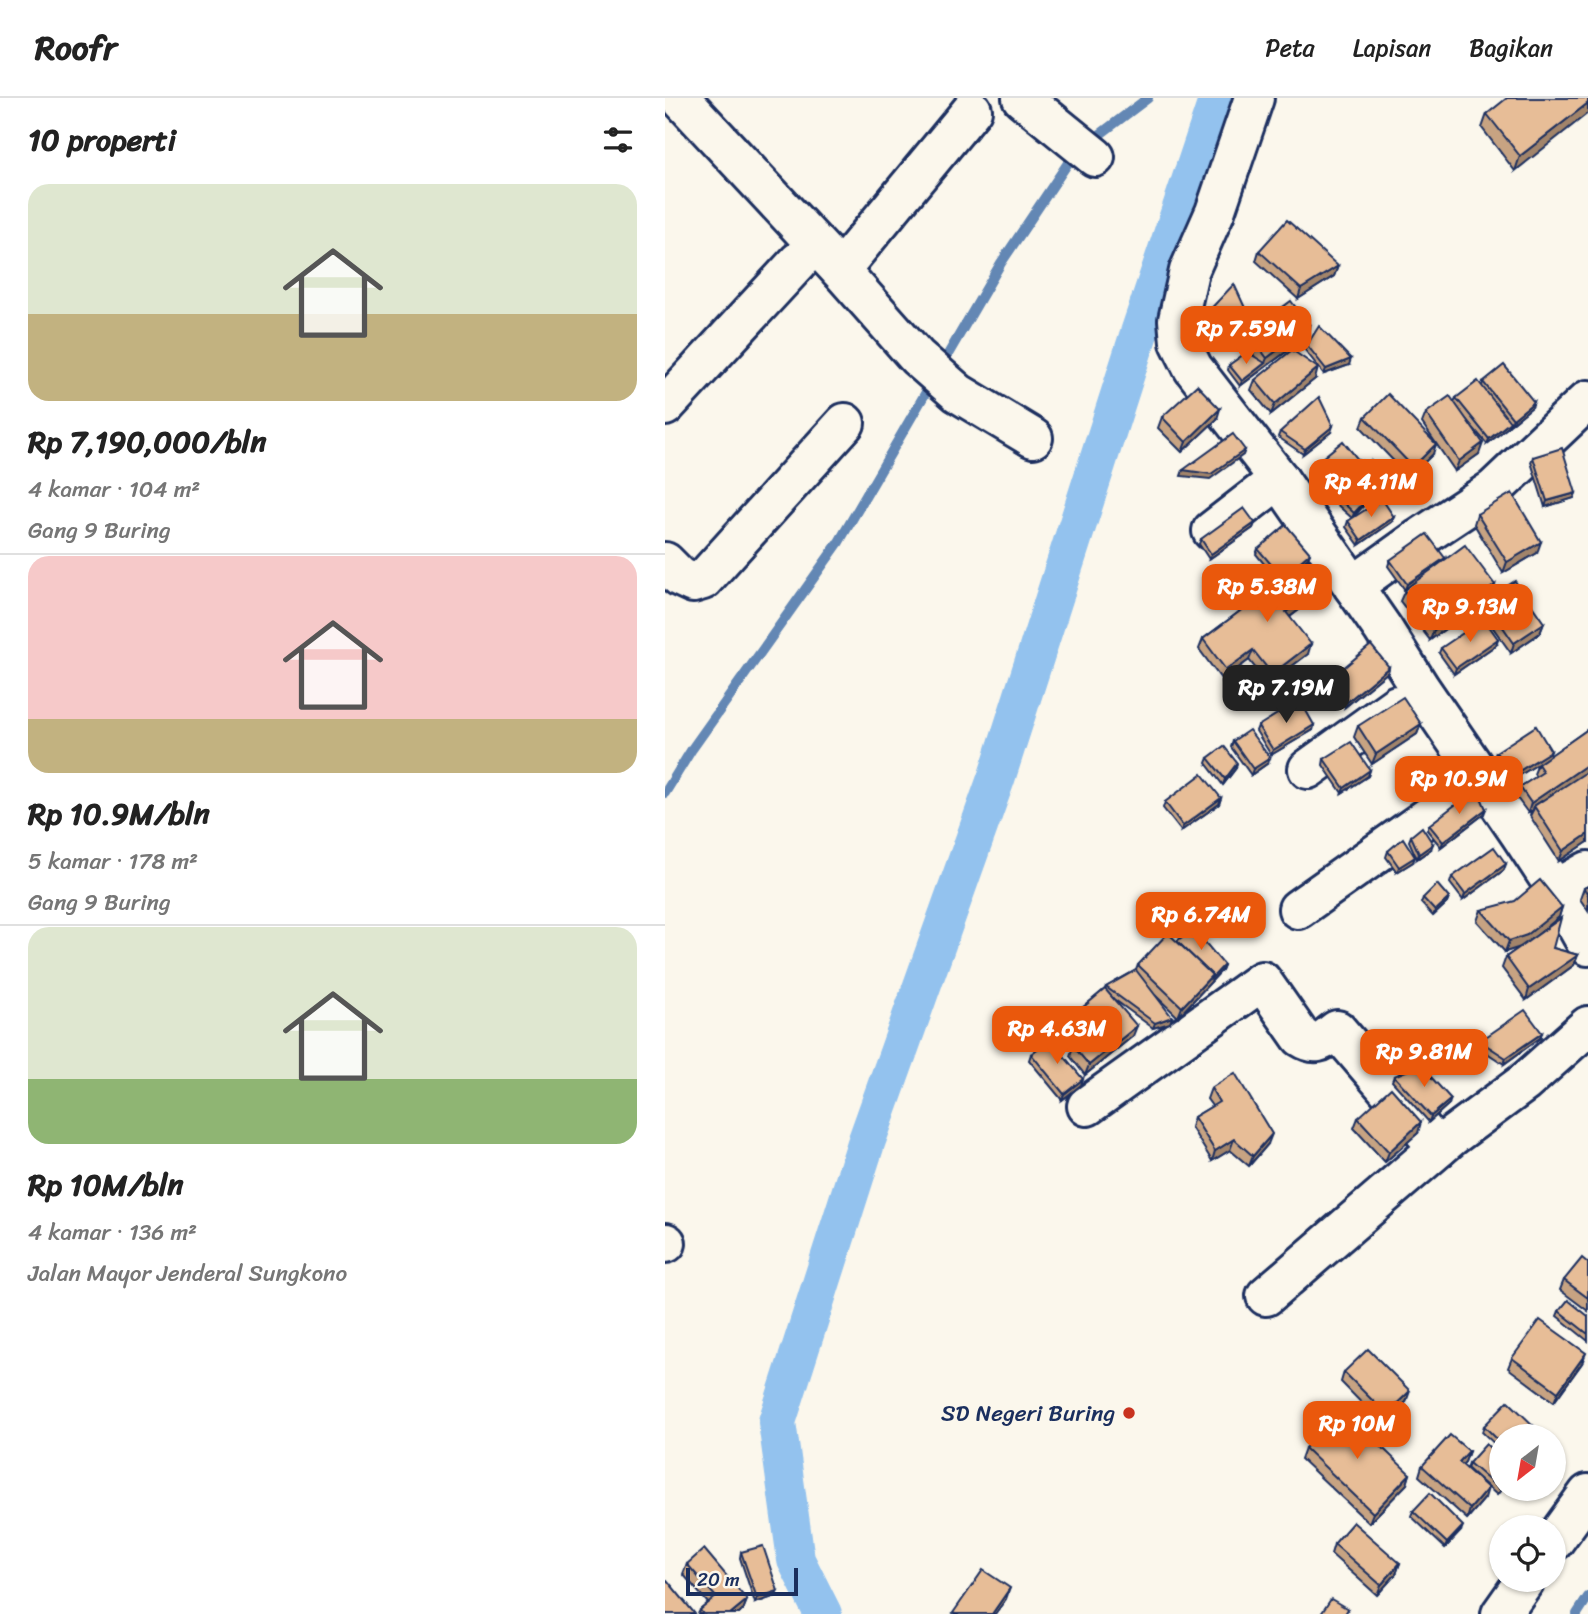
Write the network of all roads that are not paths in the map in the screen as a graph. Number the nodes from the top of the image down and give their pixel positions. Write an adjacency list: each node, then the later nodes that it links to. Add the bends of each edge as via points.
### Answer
1 (680, 98): 7 (street)
2 (1022, 98): 5 (street)
3 (1254, 98): 12 (street, via 1215,212 1189,271 1178,320 1180,342 1193,368)
4 (972, 110): 7 (street)
5 (1081, 146)
6 (799, 261): 9 (street)
7 (840, 270): 11 (street, via 917,357 958,393)
8 (1588, 400): 15 (street, via 1495,489)
9 (665, 406)
10 (845, 423): 14 (street, via 703,580 693,583)
11 (1033, 438)
12 (1279, 479): 13 (street); 15 (street)
13 (1212, 531)
14 (665, 562)
15 (1353, 586): 16 (street)
16 (1420, 688): 17 (street); 18 (street)
17 (1308, 769)
18 (1482, 779): 19 (street); 20 (street)
19 (1572, 880): 21 (street)
20 (1298, 909)
21 (1588, 946)
22 (1588, 1026): 24 (street, via 1524,1083)
23 (1087, 1106): 24 (street, via 1262,981 1301,1038 1316,1043 1337,1030)
24 (1438, 1148): 25 (street)
25 (1266, 1296)
26 (1588, 1494): 27 (street)
27 (1566, 1524)
28 (1517, 1592): 29 (street)
29 (1501, 1614)

